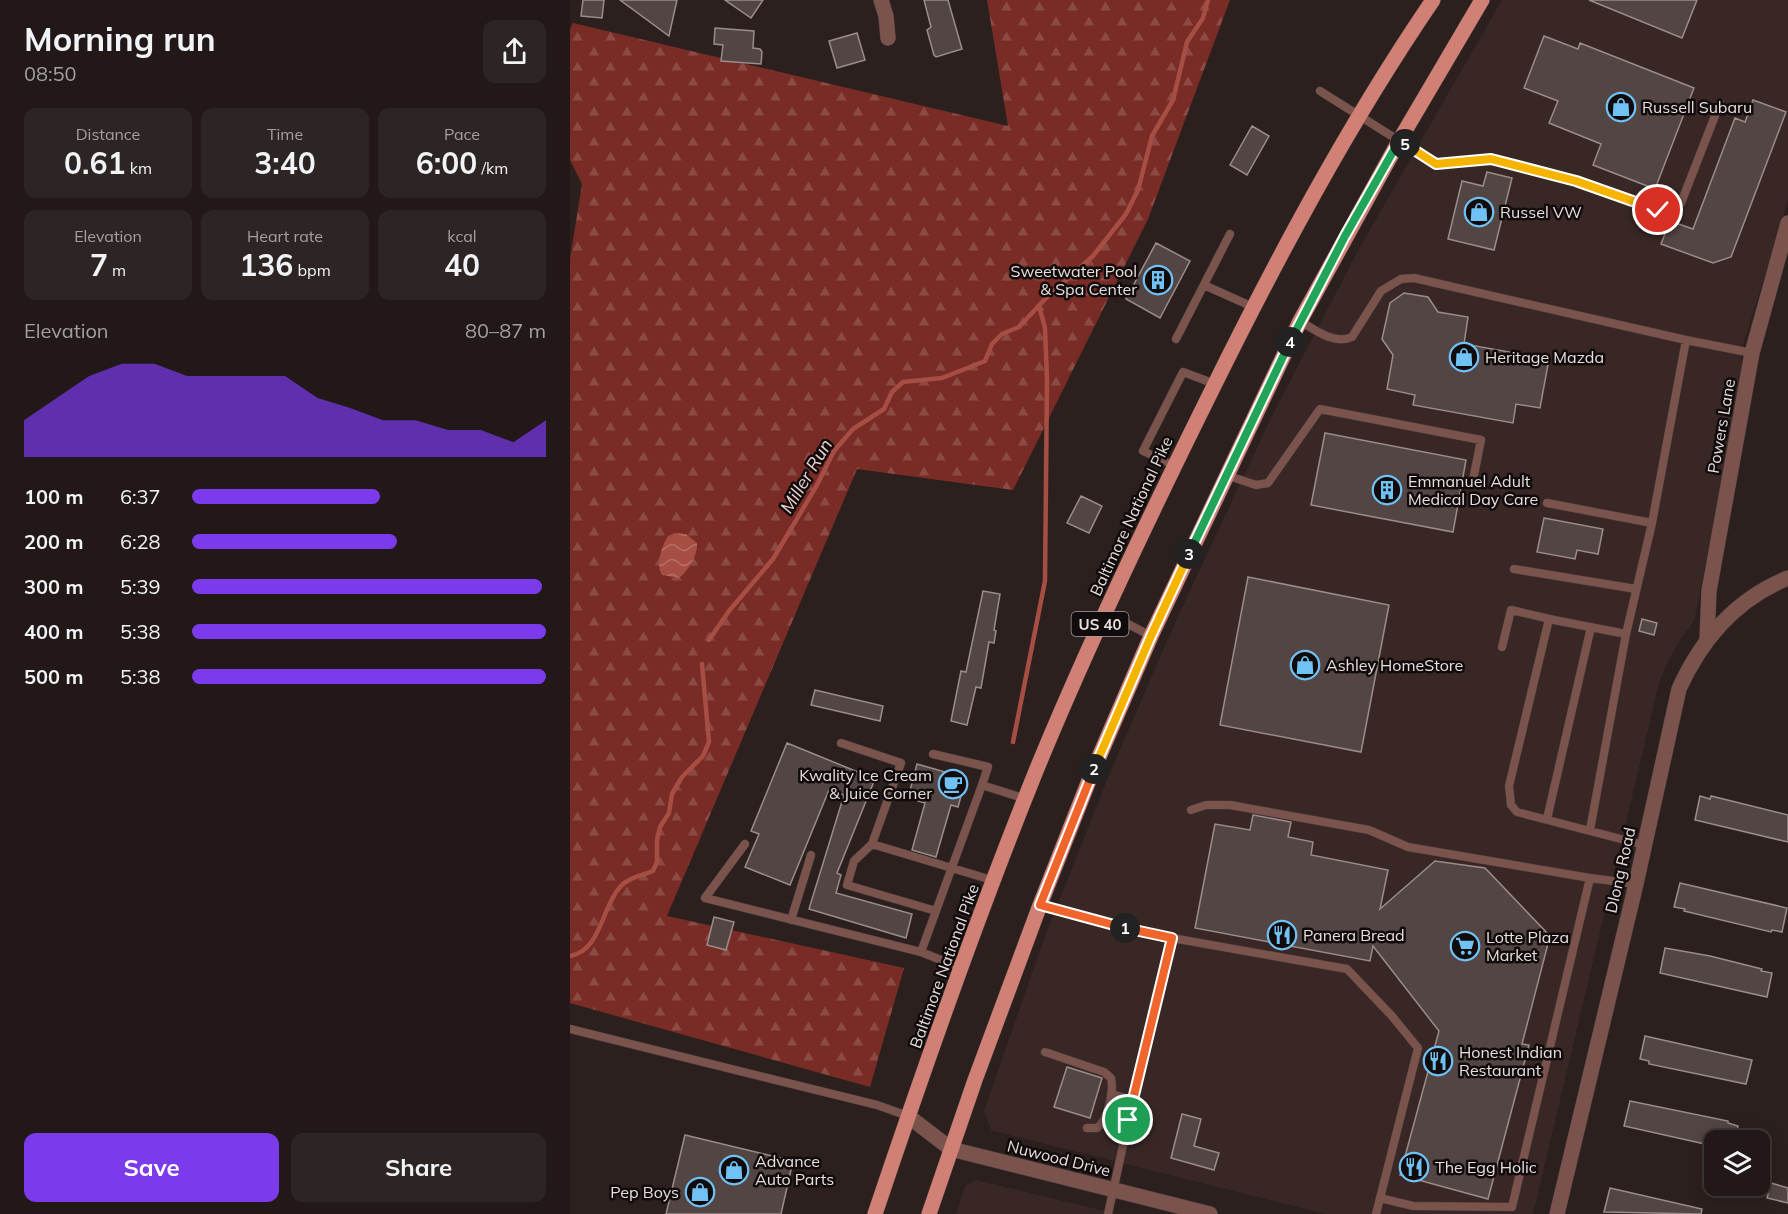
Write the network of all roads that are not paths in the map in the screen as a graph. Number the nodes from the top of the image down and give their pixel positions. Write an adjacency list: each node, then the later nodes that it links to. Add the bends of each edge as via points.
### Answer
1 (881, 0): 4 (street)
2 (1433, 0): 7 (main road, Baltimore National Pike / US 40)
3 (1482, 0): 8 (main road, US 40)
4 (888, 38)
5 (1320, 91): 7 (lane)
6 (1720, 103): 8 (lane, via 1681,203 1658,210 1576,181 1491,159 1436,164)
7 (1359, 116): 8 (lane); 12 (main road, Baltimore National Pike / US 40)
8 (1399, 141): 13 (main road, US 40)
9 (1788, 224): 16 (street, Powers Lane)
10 (1230, 234): 11 (lane)
11 (1204, 285): 12 (lane); 14 (lane)
12 (1253, 307): 17 (main road, Baltimore National Pike / US 40)
13 (1300, 321): 15 (lane, via 1345,341 1352,337 1381,291 1401,279 1414,278); 19 (main road, US 40)
14 (1176, 339)
15 (1686, 340): 16 (lane); 22 (lane)
16 (1752, 353): 31 (street, Powers Lane, via 1709,591)
17 (1215, 384): 18 (main road, Baltimore National Pike / US 40); 18 (lane, via 1183,372 1143,451)
18 (1175, 466): 26 (main road, Baltimore National Pike / US 40)
19 (1226, 475): 20 (lane, via 1256,485 1268,483 1320,409 1481,440); 30 (main road, US 40)
20 (1472, 485)
21 (1547, 503): 22 (lane)
22 (1652, 523): 25 (lane)
23 (1514, 569): 25 (lane)
24 (1788, 578): 31 (street, Dlong Road, via 1747,599)
25 (1636, 589): 29 (lane)
26 (1105, 612): 30 (lane); 36 (main road, Baltimore National Pike / US 40)
27 (1550, 619): 28 (lane); 32 (lane, via 1511,610); 38 (lane, via 1509,786 1511,805 1517,812)
28 (1591, 627): 29 (lane); 38 (lane)
29 (1626, 633): 39 (lane)
30 (1151, 636): 48 (main road, US 40)
31 (1707, 639): 42 (street, Dlong Road, via 1679,689)
32 (1502, 647)
33 (841, 743): 41 (lane, via 901,763)
34 (933, 754): 35 (lane, via 988,767)
35 (982, 785): 36 (lane); 44 (lane)
36 (1026, 799): 46 (main road, Baltimore National Pike / US 40)
37 (1191, 810): 45 (lane, via 1206,805 1230,805 1369,830 1408,847)
38 (1547, 819): 39 (lane)
39 (1590, 830): 42 (lane)
40 (745, 844): 50 (lane, via 705,898)
41 (872, 844): 44 (lane); 49 (lane, via 855,861 847,885)
42 (1644, 845): 47 (street, Dlong Road)
43 (811, 855): 50 (lane)
44 (952, 868): 46 (lane); 49 (lane)
45 (1590, 879): 47 (lane); 62 (lane, via 1512,1207 1413,1206)
46 (994, 881): 53 (main road, Baltimore National Pike / US 40)
47 (1636, 884): 68 (street, Dlong Road)
48 (1040, 905): 51 (lane); 60 (main road, US 40)
49 (936, 911): 52 (lane)
50 (791, 920): 52 (lane)
51 (1172, 938): 57 (lane); 62 (lane, via 1347,969 1418,1048)
52 (921, 952): 53 (lane)
53 (961, 968): 58 (main road, Baltimore National Pike / US 40)
54 (570, 1029): 58 (lane)
55 (1045, 1052): 56 (lane, via 1109,1074)
56 (1111, 1094): 57 (lane); 59 (lane, via 1103,1124)
57 (1133, 1100): 61 (lane)
58 (908, 1116): 60 (street, Nuwood Drive); 63 (main road, Baltimore National Pike / US 40)
59 (1087, 1128)
60 (951, 1149): 61 (street, Nuwood Drive); 64 (main road, US 40)
61 (1113, 1190): 65 (lane); 66 (street, Nuwood Drive)
62 (1380, 1198): 67 (lane)
63 (875, 1214)
64 (929, 1214)
65 (1108, 1214)
66 (1210, 1214)
67 (1376, 1214)
68 (1557, 1214)

